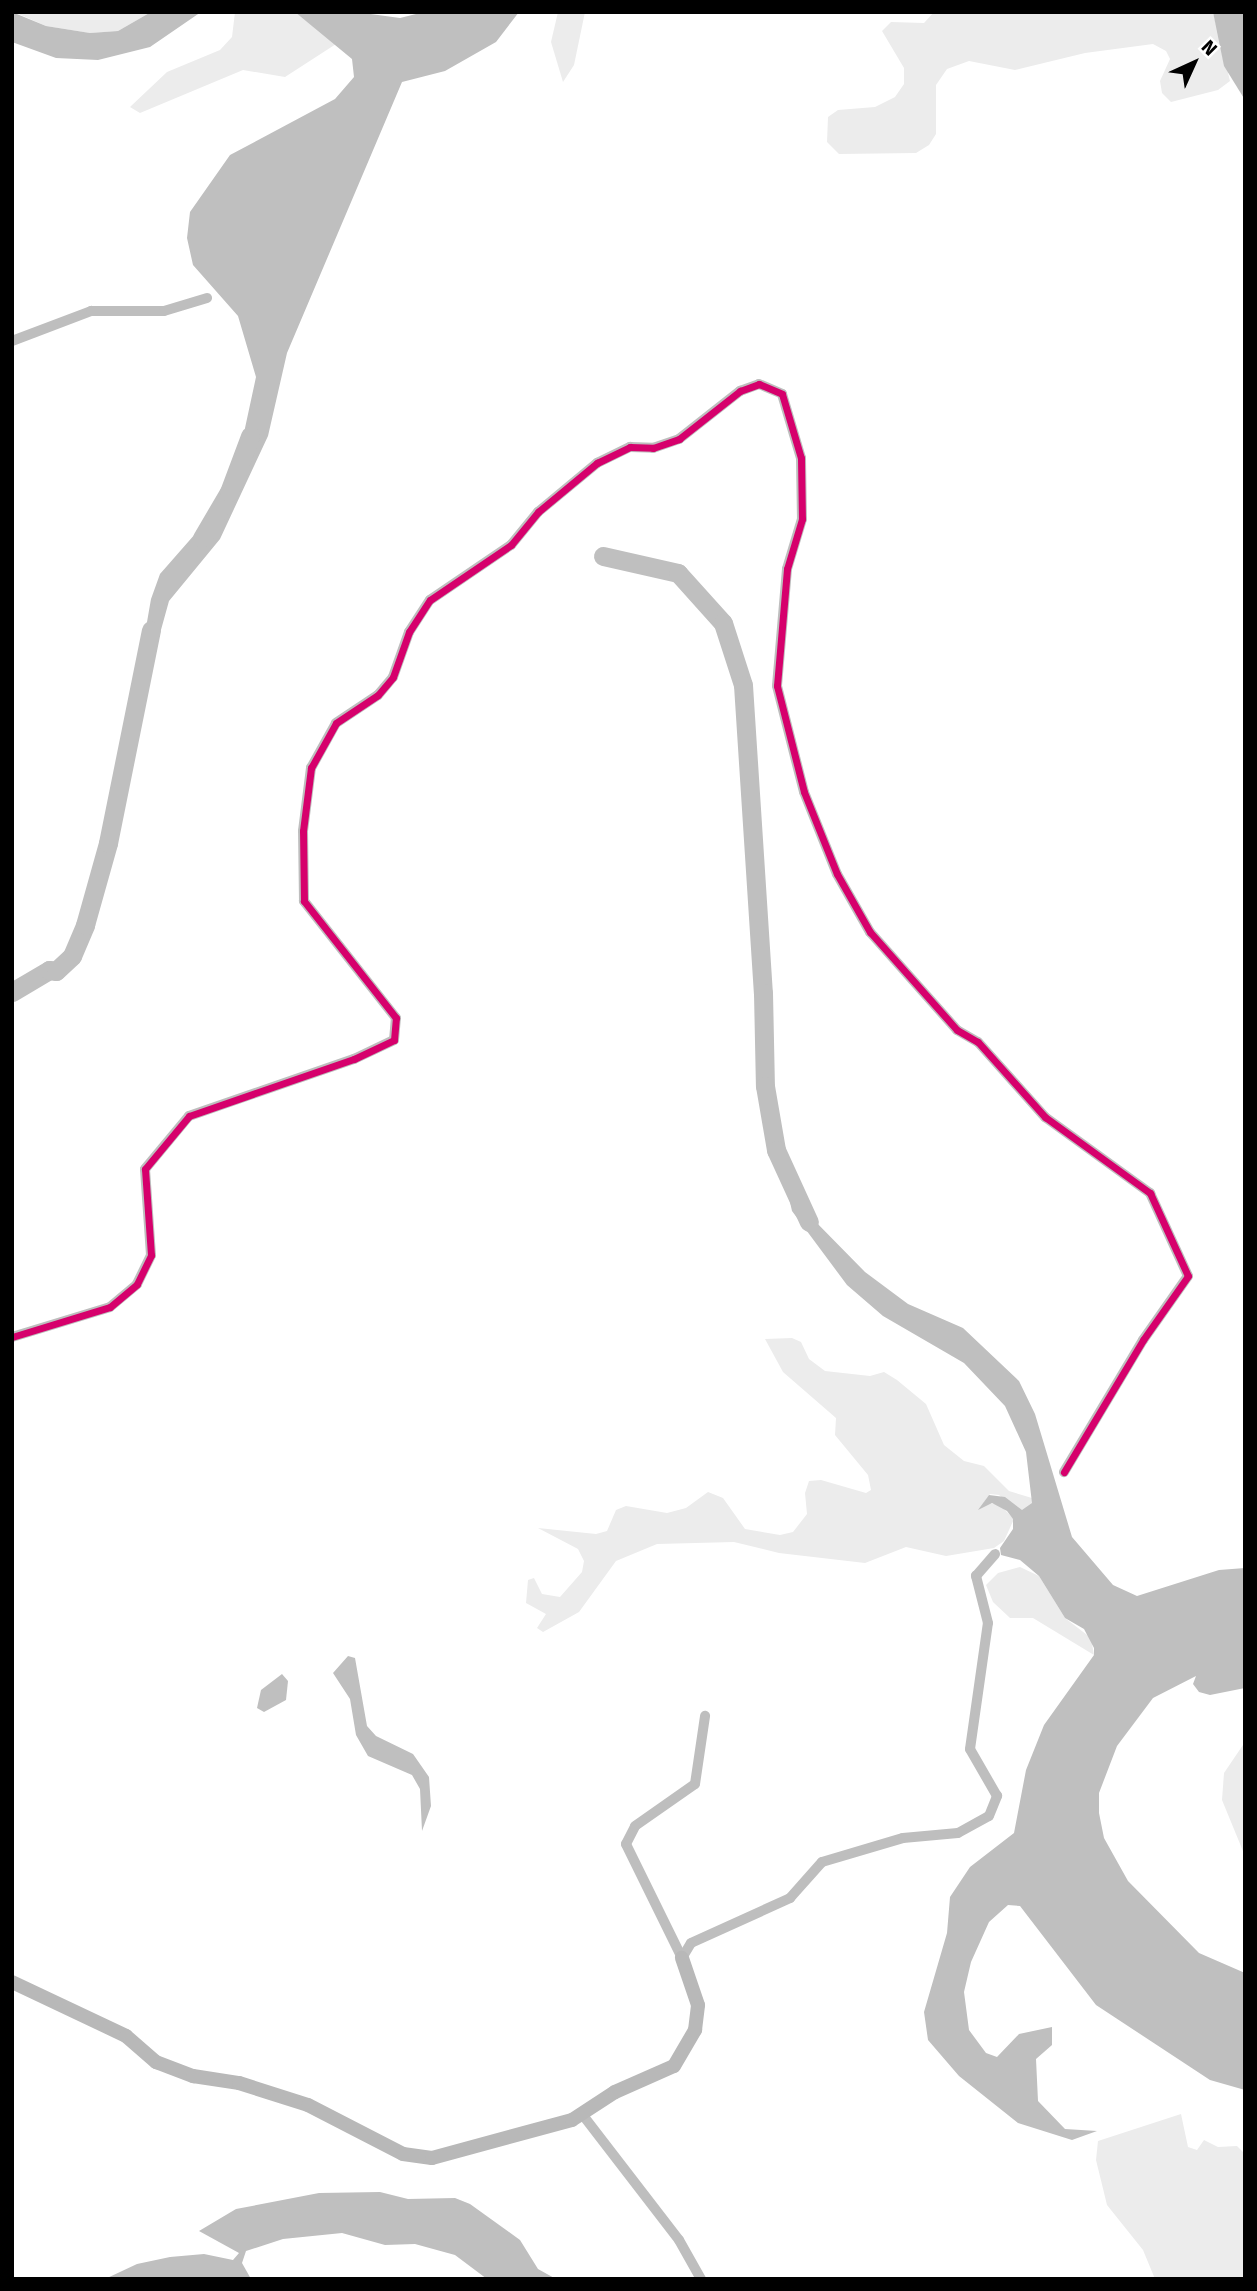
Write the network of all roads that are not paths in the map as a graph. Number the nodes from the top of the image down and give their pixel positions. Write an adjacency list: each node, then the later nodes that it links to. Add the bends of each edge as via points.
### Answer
1 (207, 298): 2 (street, via 164,311 91,311)
2 (12, 341)
3 (12, 1337): 4 (street, via 110,1307 137,1284 151,1255 145,1170 189,1116 354,1059 394,1040 396,1018 304,901 303,831 311,768 336,723 378,695 393,677 409,632 430,600 511,545 538,512 597,463 630,447 653,448 679,439 740,391 759,384 782,394 801,458 802,519 787,569 777,687 804,792 836,874 870,932 957,1030 978,1042 1045,1117 1150,1193 1188,1276)
4 (1064, 1472)
5 (995, 1554): 7 (street, via 976,1576 988,1623 970,1749 997,1796 989,1816 958,1833 903,1838 822,1862 790,1898 691,1943)
6 (705, 1716): 7 (street, via 695,1784 635,1826 626,1844)
7 (682, 1958): 9 (street, via 698,2005 695,2030 674,2066 615,2092)
8 (12, 1982): 9 (street, via 126,2036 156,2062 308,2105 404,2154 432,2158 534,2134)
9 (582, 2114): 10 (street, via 678,2240)
10 (701, 2279)

